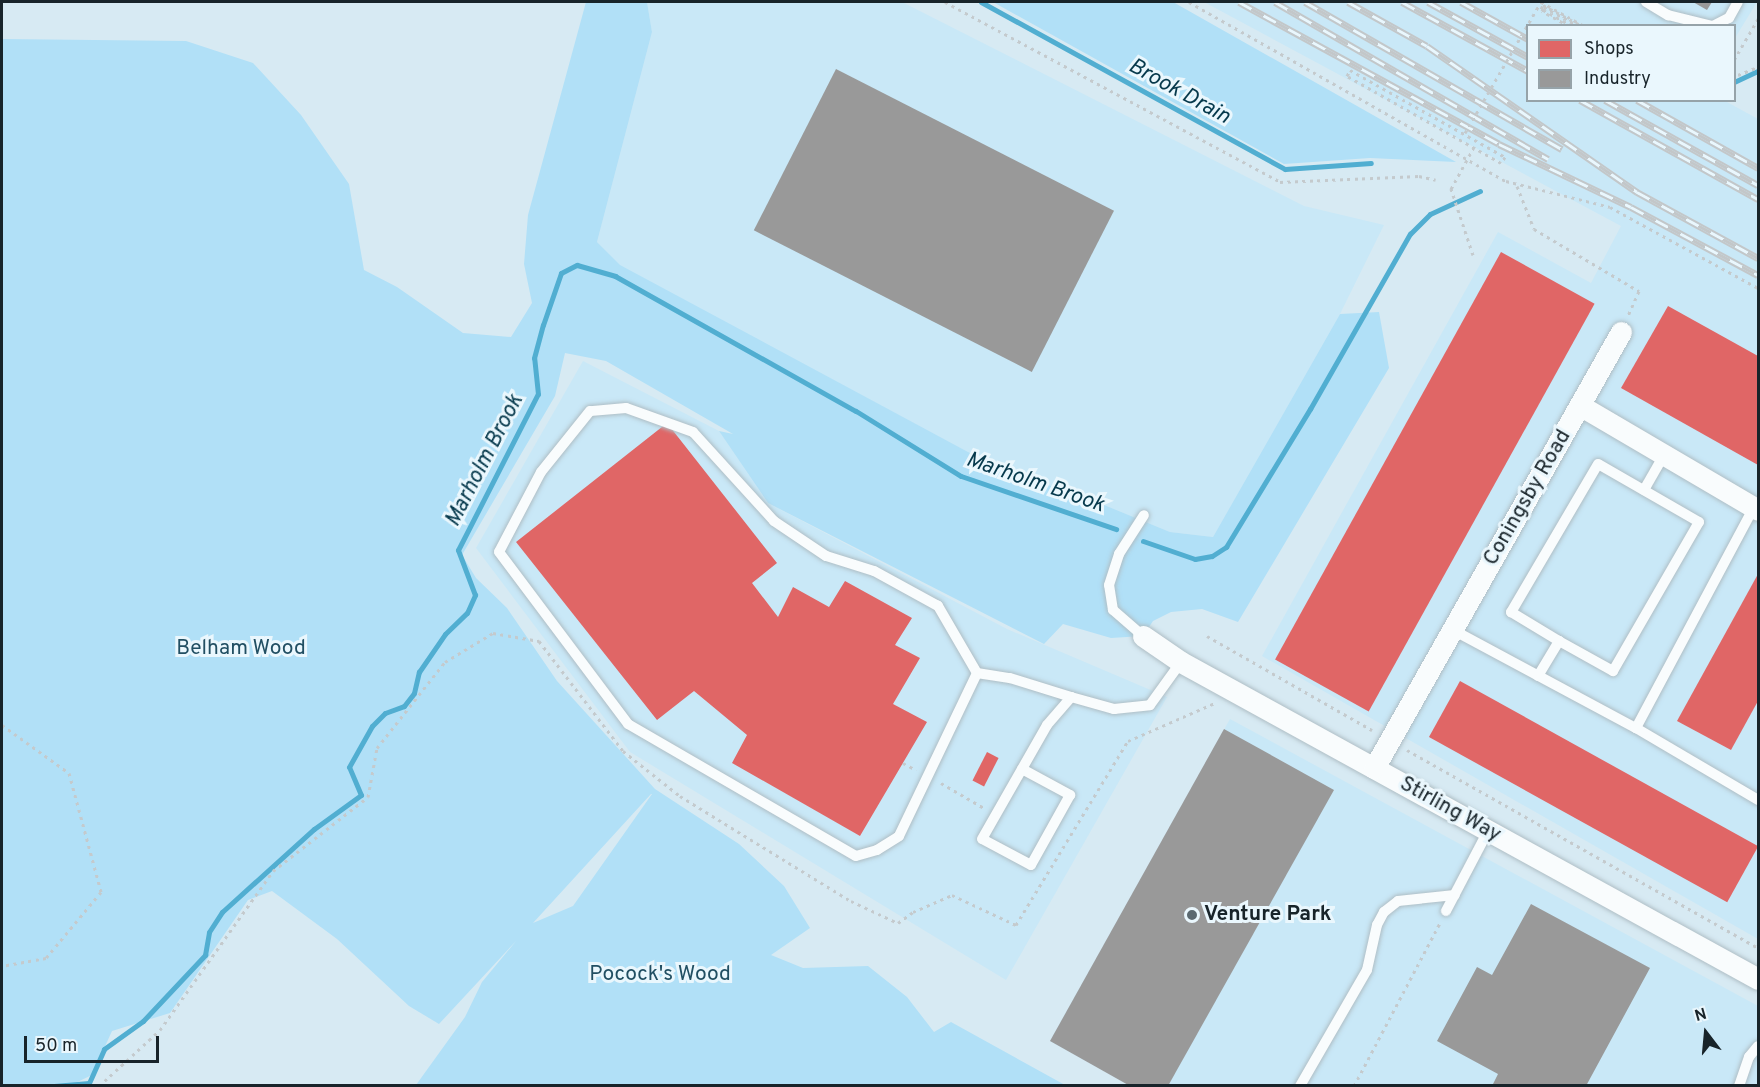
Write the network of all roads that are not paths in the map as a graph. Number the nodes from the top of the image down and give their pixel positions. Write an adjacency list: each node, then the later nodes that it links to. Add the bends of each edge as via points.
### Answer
1 (1646, 2): 3 (lane, via 1668,15)
2 (1738, 2): 4 (lane, via 1729,18)
3 (1705, 24)
4 (1717, 24)
5 (1621, 332): 6 (street)
6 (1581, 406): 7 (street, Coningsby Road); 11 (street, Coningsby Road)
7 (1664, 455): 8 (lane); 9 (street, Coningsby Road)
8 (1644, 490): 13 (lane, via 1598,464 1511,612); 13 (lane, via 1699,522 1613,671)
9 (1756, 509): 18 (lane)
10 (1144, 515): 12 (lane, via 1119,554 1109,585 1113,609)
11 (1453, 630): 16 (lane); 19 (street, Coningsby Road)
12 (1143, 636): 14 (street, Stirling Way)
13 (1559, 641): 16 (lane)
14 (1182, 662): 17 (lane, via 1150,705 1114,709); 19 (street, Stirling Way)
15 (977, 673): 15 (lane, via 898,836 877,850 856,856 628,724 499,552 541,472 590,411 626,408 693,432 774,521 826,556 874,571 938,606); 17 (lane, via 1010,678)
16 (1538, 676): 18 (lane)
17 (1071, 697): 20 (lane, via 1047,725)
18 (1636, 728): 21 (lane)
19 (1374, 768): 22 (street, Stirling Way)
20 (1022, 769): 20 (lane, via 982,839 1031,865 1070,795)
21 (1758, 800)
22 (1488, 831): 23 (lane); 25 (street, Stirling Way)
23 (1455, 895): 24 (lane); 27 (lane, via 1398,901 1384,912 1367,969)
24 (1446, 911)
25 (1758, 979)
26 (1758, 1046): 28 (lane, via 1749,1058)
27 (1300, 1086)
28 (1740, 1086)

